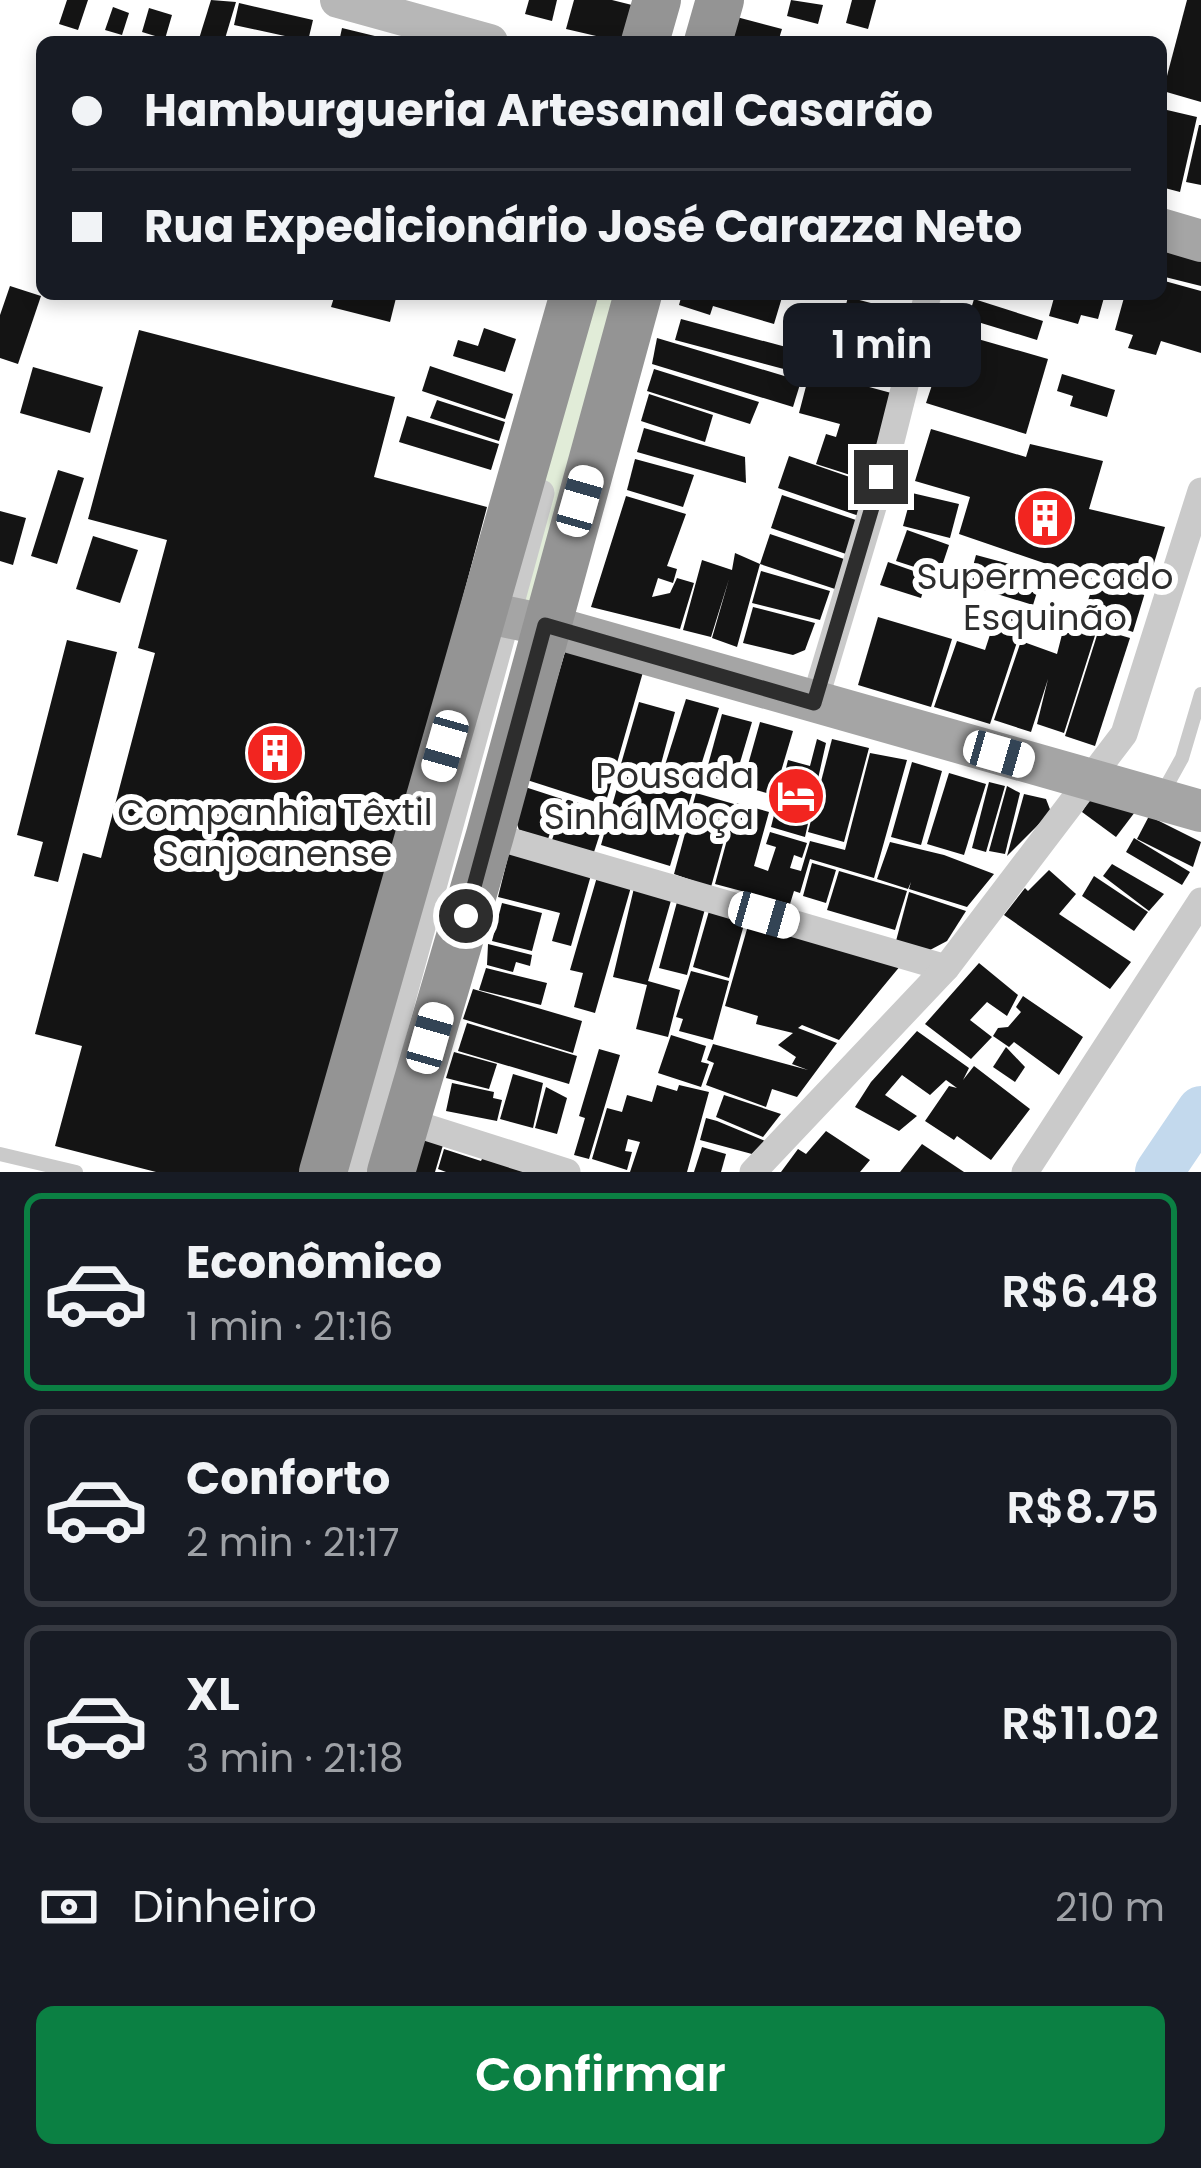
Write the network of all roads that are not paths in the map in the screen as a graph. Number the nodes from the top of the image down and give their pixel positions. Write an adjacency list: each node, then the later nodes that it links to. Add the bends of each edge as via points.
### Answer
1 (338, 0): 5 (street)
2 (656, 0): 6 (highway)
3 (676, 0): 7 (street)
4 (720, 0): 8 (highway)
5 (468, 36)
6 (647, 36)
7 (666, 36)
8 (710, 36)
9 (1167, 232): 10 (main road)
10 (1201, 241)
11 (573, 300): 16 (highway)
12 (593, 300): 16 (street)
13 (636, 300): 16 (highway)
14 (926, 300): 18 (street)
15 (1201, 491): 19 (street, via 1124,734)
16 (513, 618): 18 (main road); 22 (highway); 25 (highway)
17 (1201, 694): 20 (lane)
18 (814, 703): 19 (main road)
19 (1091, 780): 20 (main road); 24 (street)
20 (1160, 798): 21 (main road)
21 (1201, 811)
22 (490, 835): 24 (street); 25 (highway)
23 (1201, 901): 33 (street)
24 (946, 968): 32 (street)
25 (372, 1112): 28 (highway); 29 (street); 30 (highway); 31 (street)
26 (0, 1154): 27 (lane)
27 (76, 1172)
28 (323, 1172)
29 (355, 1172)
30 (391, 1172)
31 (567, 1172)
32 (753, 1172)
33 (1025, 1172)

